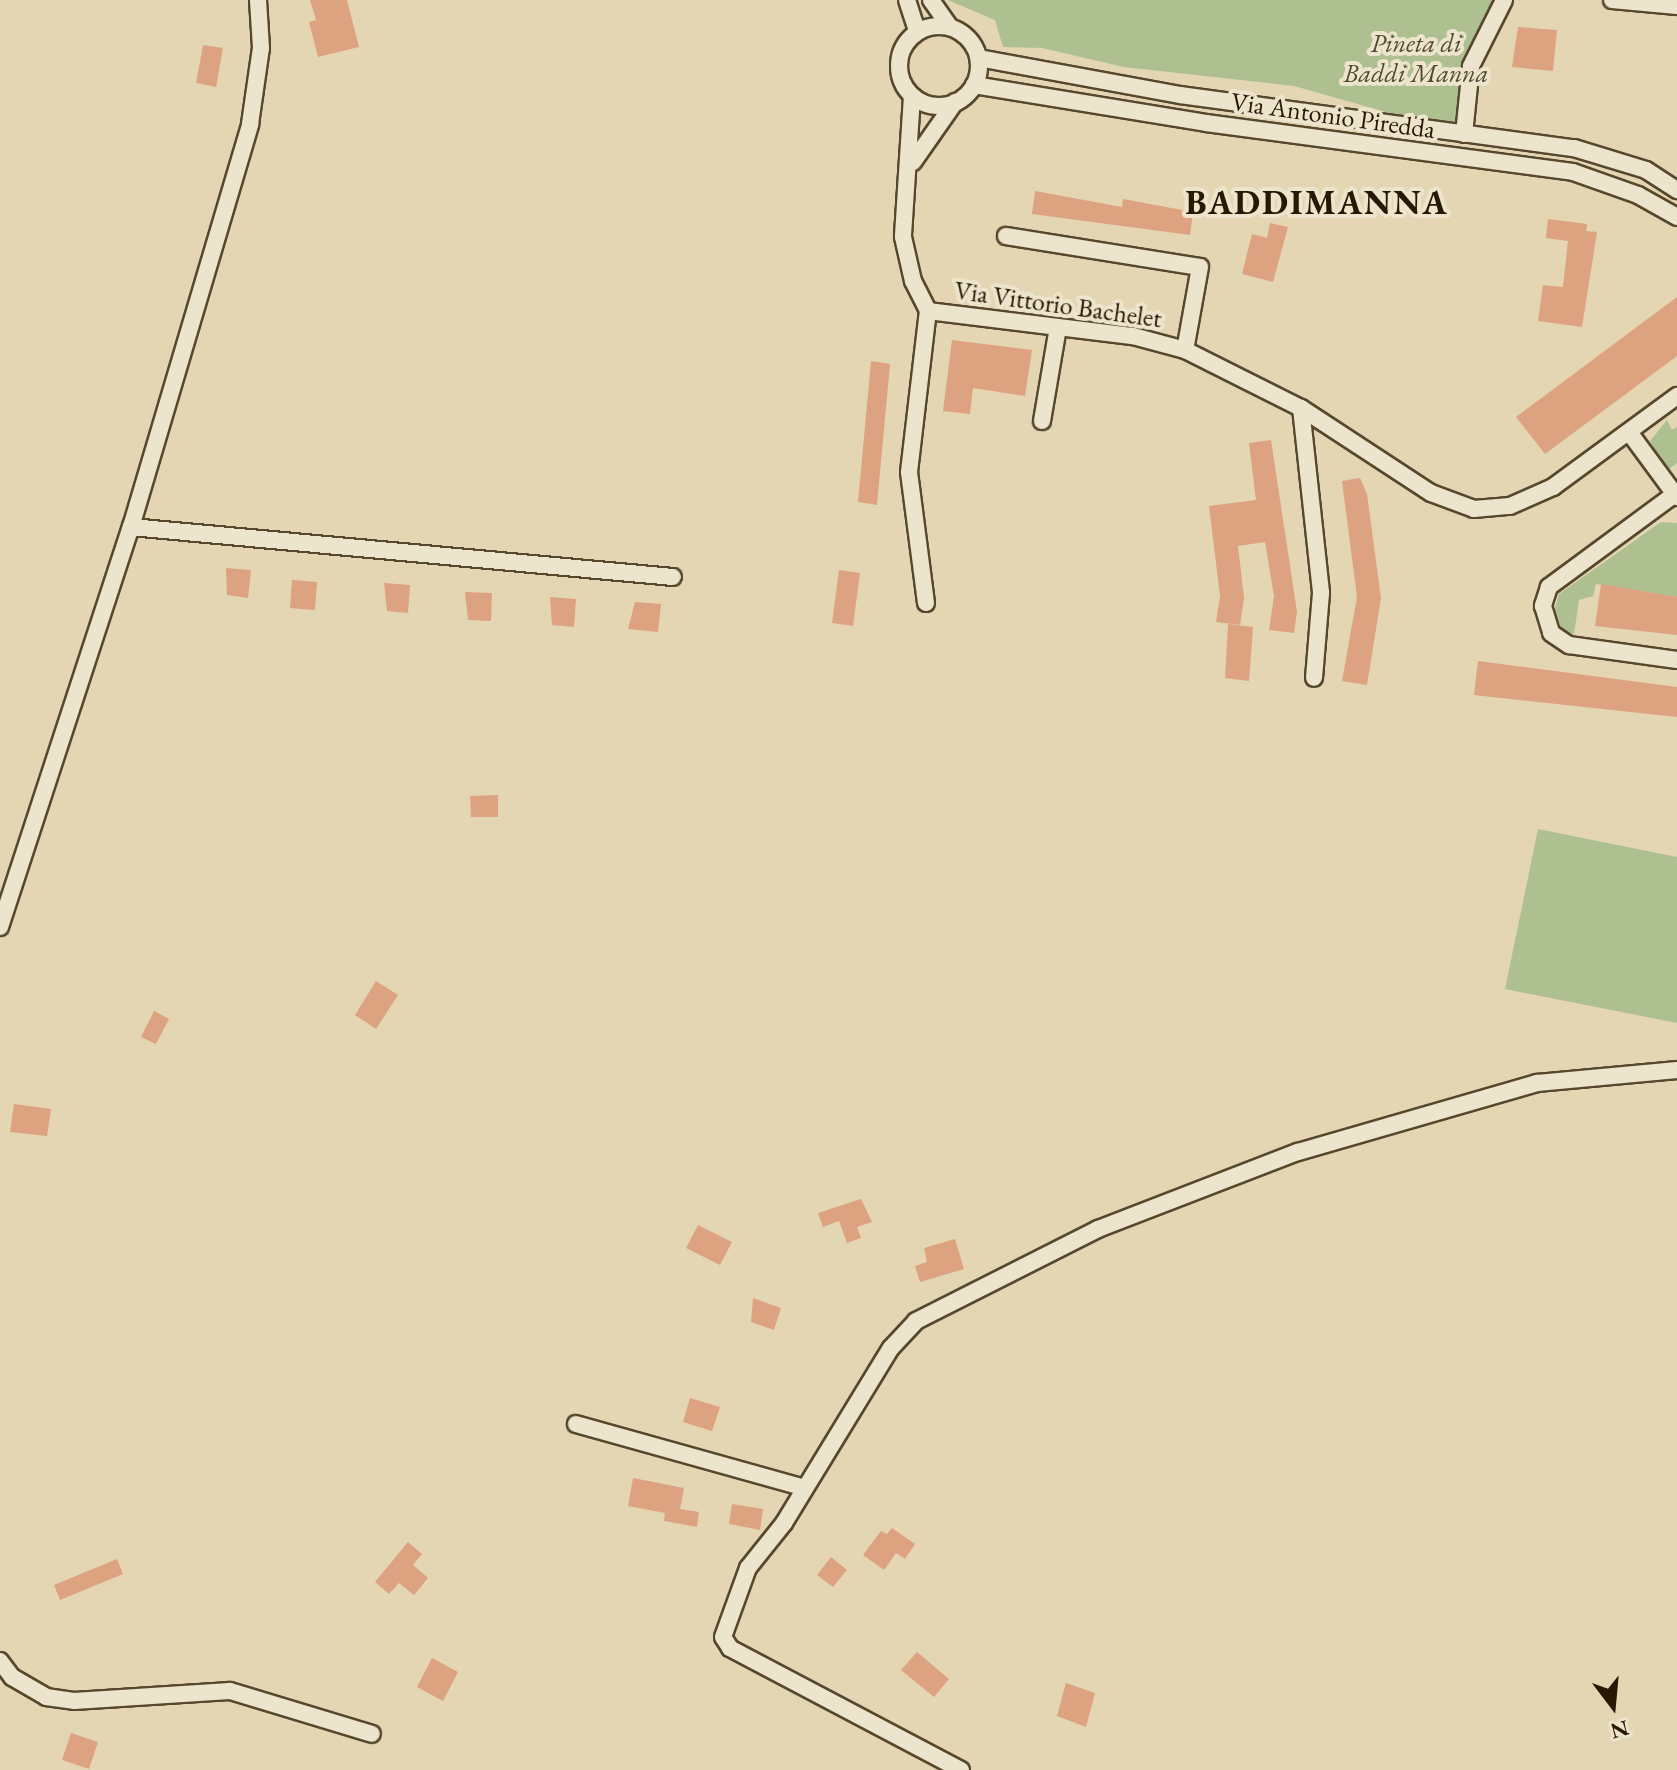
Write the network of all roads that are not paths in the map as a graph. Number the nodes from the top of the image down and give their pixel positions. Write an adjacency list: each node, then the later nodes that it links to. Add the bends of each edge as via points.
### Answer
1 (258, 0): 26 (street, via 261,48 250,124)
2 (907, 0): 8 (street)
3 (931, 0): 7 (street)
4 (1504, 0): 13 (street, via 1471,66)
5 (1612, 0): 6 (street)
6 (1677, 6)
7 (950, 27): 8 (street); 9 (street, via 969,38)
8 (917, 31): 11 (street, via 899,62 904,87)
9 (979, 58): 10 (street); 13 (street, Via Antonio Piredda, via 1180,95)
10 (974, 85): 12 (street); 16 (street, Via Antonio Piredda, via 1206,123 1573,172 1638,195)
11 (912, 96): 12 (street, via 932,105); 14 (street, Via Vittorio Bachelet)
12 (955, 102): 14 (street, Via Vittorio Bachelet)
13 (1464, 134): 15 (street, Via Antonio Piredda, via 1574,148 1646,170)
14 (910, 167): 18 (street, Via Vittorio Bachelet, via 903,237 913,281)
15 (1677, 190)
16 (1677, 217)
17 (1006, 236): 20 (street, Via Vittorio Bachelet, via 1200,267)
18 (928, 311): 19 (street, Via Vittorio Bachelet); 28 (street, via 909,472)
19 (1058, 327): 20 (street, Via Vittorio Bachelet, via 1133,336); 23 (street)
20 (1185, 350): 22 (street, Via Vittorio Bachelet)
21 (1677, 396): 24 (street, Via Vittorio Bachelet)
22 (1301, 408): 24 (street, Via Vittorio Bachelet, via 1431,493 1474,509 1510,506 1553,487); 30 (street, via 1321,593)
23 (1042, 421)
24 (1629, 432): 25 (street)
25 (1676, 496): 29 (street, via 1549,587 1543,606 1551,633 1569,645)
26 (131, 527): 27 (street); 31 (street)
27 (673, 577)
28 (926, 603)
29 (1677, 660)
30 (1314, 678)
31 (0, 927)
32 (1677, 1070): 34 (street, via 1537,1083 1298,1152 1098,1229 916,1321 891,1348)
33 (576, 1424): 34 (street)
34 (802, 1487): 37 (street, via 784,1523 748,1568 723,1637 730,1648)
35 (0, 1661): 36 (street, via 12,1677 46,1697 74,1701 230,1691)
36 (372, 1734)
37 (961, 1770)

